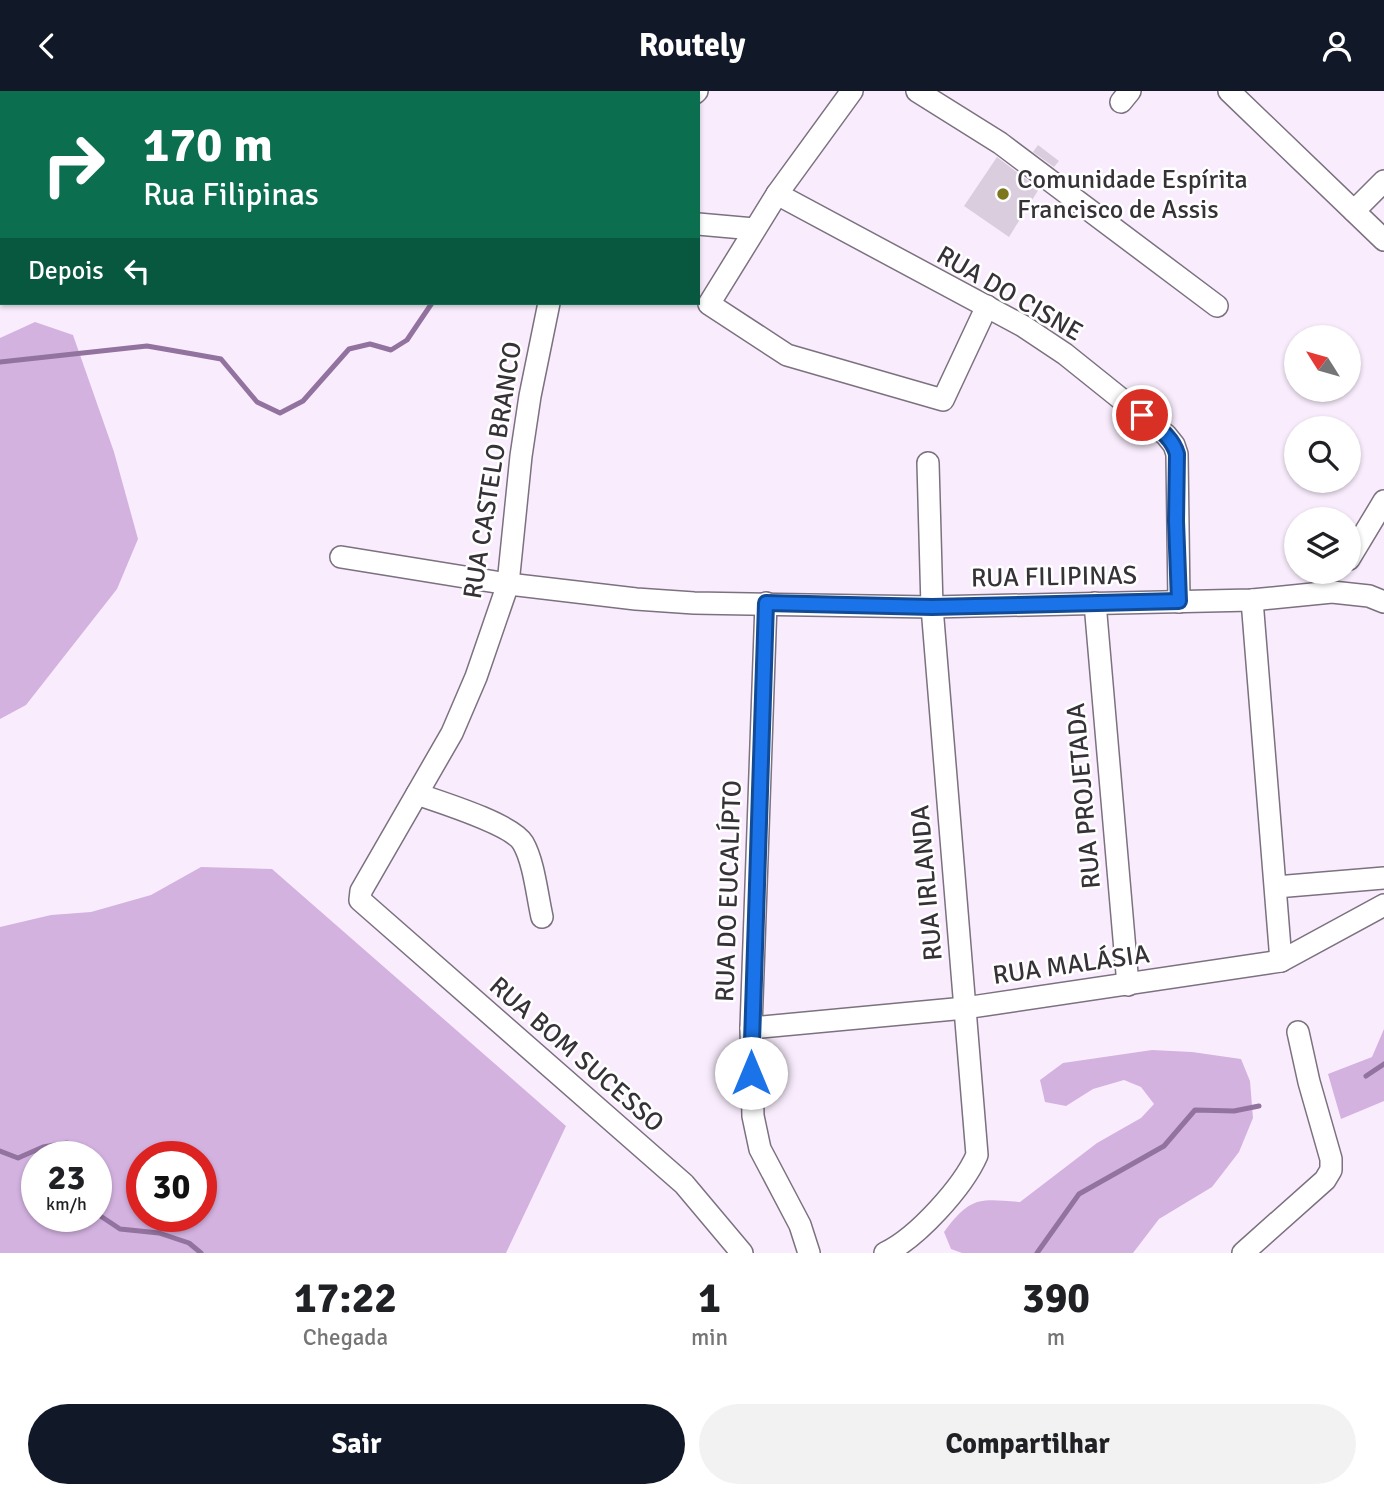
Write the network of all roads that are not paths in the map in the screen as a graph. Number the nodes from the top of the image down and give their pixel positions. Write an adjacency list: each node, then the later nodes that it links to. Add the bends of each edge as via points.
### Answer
1 (852, 91): 5 (street)
2 (917, 91): 12 (street, via 1000,143)
3 (1229, 91): 6 (street)
4 (1384, 181): 6 (street)
5 (776, 194): 8 (street); 11 (street, RUA DO CISNE)
6 (1354, 211): 9 (street)
7 (700, 224): 8 (street)
8 (754, 229): 11 (street, via 709,304 787,355 943,400)
9 (1384, 240)
10 (548, 305): 17 (street, RUA CASTELO BRANCO, via 524,432)
11 (987, 306): 21 (street, RUA DO CISNE, via 1065,354 1174,445)
12 (1217, 306)
13 (928, 463): 25 (street, RUA IRLANDA)
14 (1384, 501): 15 (street)
15 (1361, 539)
16 (341, 557): 17 (street, RUA FILIPINAS)
17 (508, 584): 22 (street, RUA FILIPINAS, via 636,599); 26 (street, RUA CASTELO BRANCO, via 452,733)
18 (1336, 584): 19 (street)
19 (1332, 592): 20 (street, RUA FILIPINAS); 24 (street, RUA FILIPINAS, via 1369,596)
20 (1252, 600): 21 (street, RUA FILIPINAS); 28 (street)
21 (1179, 601): 23 (street, RUA FILIPINAS)
22 (766, 603): 25 (street, RUA FILIPINAS); 35 (street, RUA DO EUCALÍPTO)
23 (1095, 603): 25 (street, RUA FILIPINAS); 33 (street, RUA PROJETADA)
24 (1384, 603)
25 (932, 607): 34 (street, RUA IRLANDA)
26 (417, 793): 30 (street, RUA CASTELO BRANCO, via 361,891); 31 (street, via 498,825 520,839 528,853)
27 (1384, 878): 28 (street)
28 (1276, 887): 32 (street)
29 (1384, 905): 32 (street, RUA MALÁSIA)
30 (365, 906): 37 (street, RUA BOM SUCESSO, via 684,1184)
31 (542, 916)
32 (1281, 961): 33 (street, RUA MALÁSIA)
33 (1128, 985): 34 (street, RUA MALÁSIA)
34 (965, 1008): 35 (street, RUA MALÁSIA); 39 (street, RUA IRLANDA, via 977,1155 954,1193)
35 (751, 1028): 38 (street, RUA DO EUCALÍPTO, via 753,1116 760,1149 800,1225)
36 (1298, 1032): 40 (street, via 1331,1170)
37 (743, 1253)
38 (809, 1253)
39 (885, 1253)
40 (1243, 1253)

